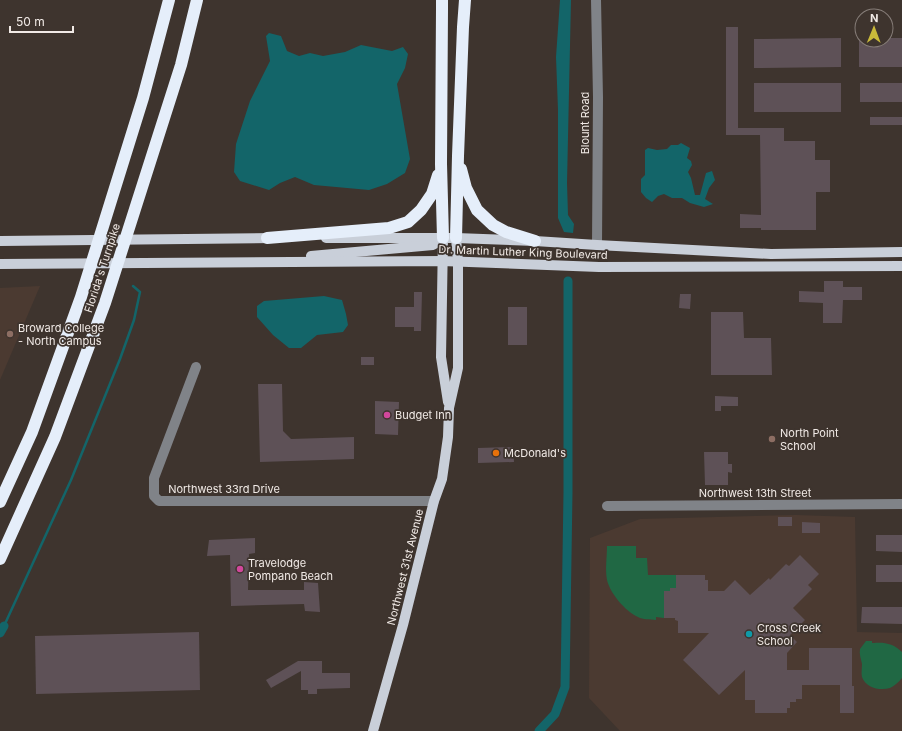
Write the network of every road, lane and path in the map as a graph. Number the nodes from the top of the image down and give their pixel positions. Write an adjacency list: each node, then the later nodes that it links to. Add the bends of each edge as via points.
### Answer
1 (169, 0): 28 (highway, Florida's Turnpike, via 143,98 81,296 32,432)
2 (197, 0): 31 (highway, Florida's Turnpike, via 181,65 105,303 55,437)
3 (458, 0): 7 (highway)
4 (465, 0): 7 (highway)
5 (596, 0): 15 (street, Blount Road)
6 (441, 3): 9 (highway)
7 (463, 27): 8 (highway)
8 (458, 156): 12 (highway); 14 (highway, via 466,188 477,210 493,225)
9 (441, 164): 10 (highway, via 432,194 421,210 408,222 389,228); 11 (highway)
10 (268, 238): 11 (main road, Dr. Martin Luther King Boulevard); 13 (main road, Dr. Martin Luther King Boulevard)
11 (443, 238): 12 (main road, Dr. Martin Luther King Boulevard); 18 (main road, via 433,245 311,256); 19 (main road, Northwest 31st Avenue)
12 (456, 238): 14 (main road, Dr. Martin Luther King Boulevard); 20 (main road, Northwest 31st Avenue)
13 (0, 241)
14 (534, 241): 15 (main road, Dr. Martin Luther King Boulevard)
15 (597, 245): 16 (main road, Dr. Martin Luther King Boulevard, via 771,254)
16 (857, 253): 17 (main road, Dr. Martin Luther King Boulevard); 23 (main road, via 853,258 836,261 805,261)
17 (902, 253): 24 (main road, via 899,256 869,260)
18 (294, 262): 19 (main road, Dr. Martin Luther King Boulevard); 21 (main road, Dr. Martin Luther King Boulevard)
19 (442, 262): 20 (main road, Dr. Martin Luther King Boulevard); 26 (main road, Northwest 31st Avenue, via 441,356)
20 (458, 262): 23 (main road, Dr. Martin Luther King Boulevard, via 599,267); 26 (main road, Northwest 31st Avenue, via 458,368)
21 (0, 264)
22 (902, 266): 24 (main road, Dr. Martin Luther King Boulevard)
23 (797, 267): 24 (main road, Dr. Martin Luther King Boulevard)
24 (853, 267)
25 (196, 367): 27 (street, Northwest 33rd Drive, via 154,478 154,496 158,501)
26 (449, 408): 27 (main road, Northwest 31st Avenue, via 442,479)
27 (434, 501): 32 (main road, Northwest 31st Avenue)
28 (0, 502)
29 (902, 504): 30 (street, Northwest 13th Street)
30 (607, 506)
31 (0, 559)
32 (373, 731)

